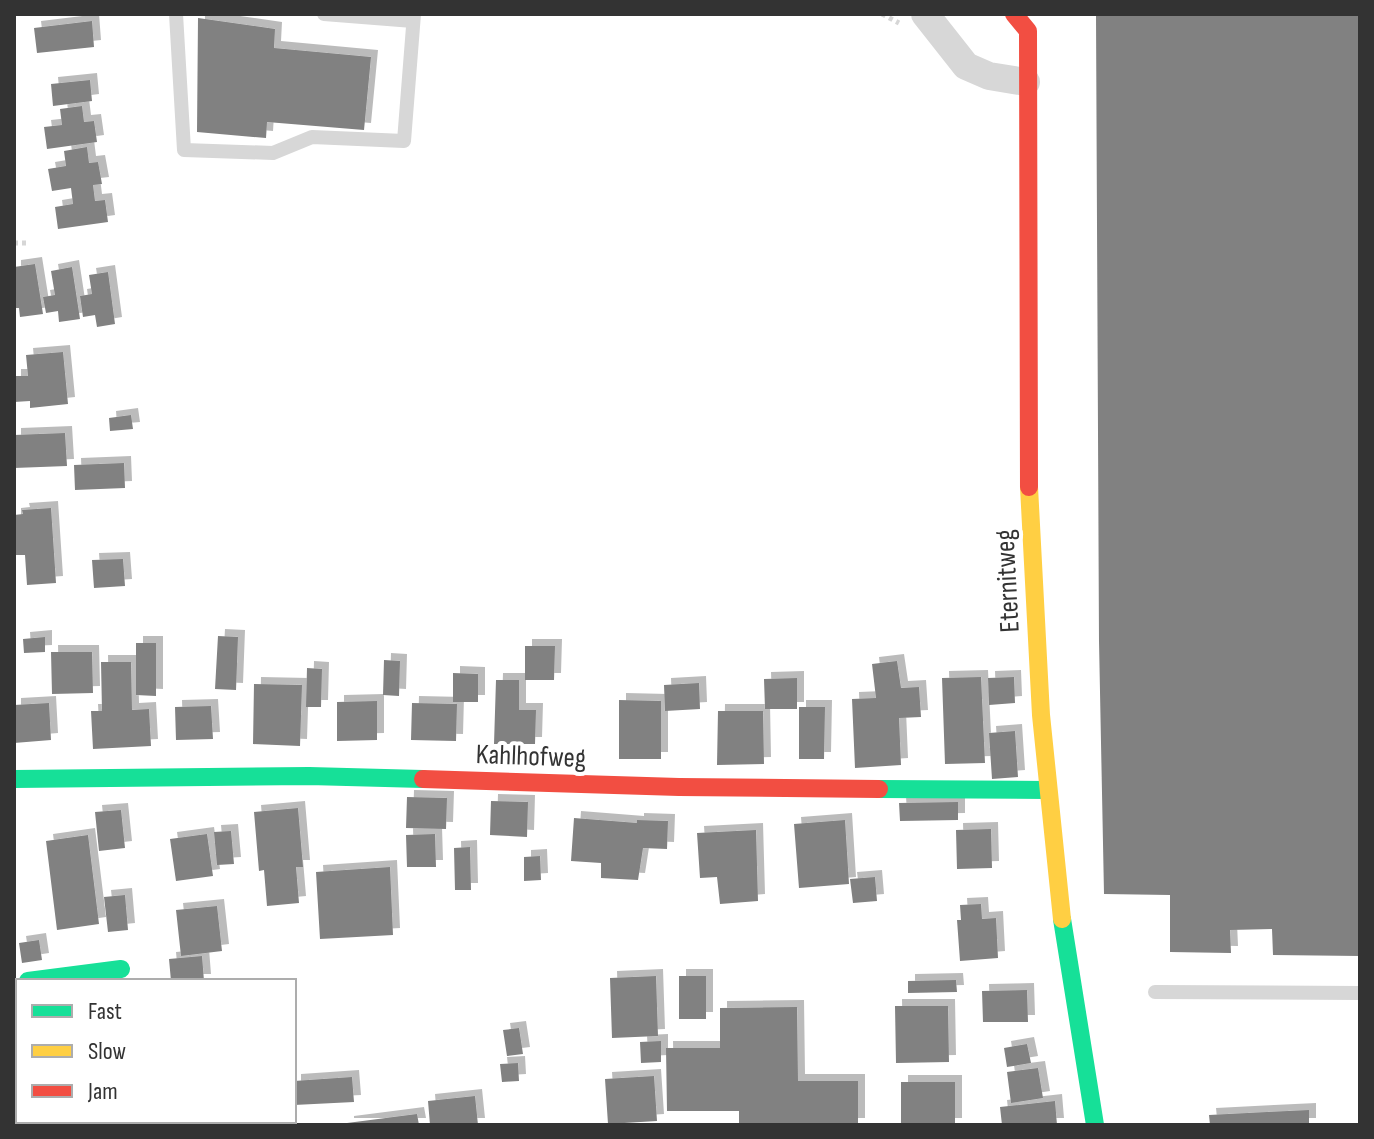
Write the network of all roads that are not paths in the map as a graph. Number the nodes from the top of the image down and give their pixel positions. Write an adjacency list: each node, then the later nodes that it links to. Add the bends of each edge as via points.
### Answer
1 (176, 14): 5 (lane, via 184,150 273,153 312,137 404,141)
2 (324, 14): 5 (lane)
3 (925, 14): 6 (street, via 966,66)
4 (1014, 14): 6 (street, Eternitweg, via 1028,31)
5 (413, 18)
6 (1026, 82): 8 (street, Eternitweg, via 1026,366)
7 (14, 779): 8 (street, Kahlhofweg, via 309,776)
8 (1047, 790): 13 (street, Eternitweg)
9 (121, 969): 10 (street)
10 (44, 979)
11 (1155, 992): 12 (lane)
12 (1360, 993)
13 (1095, 1125)

